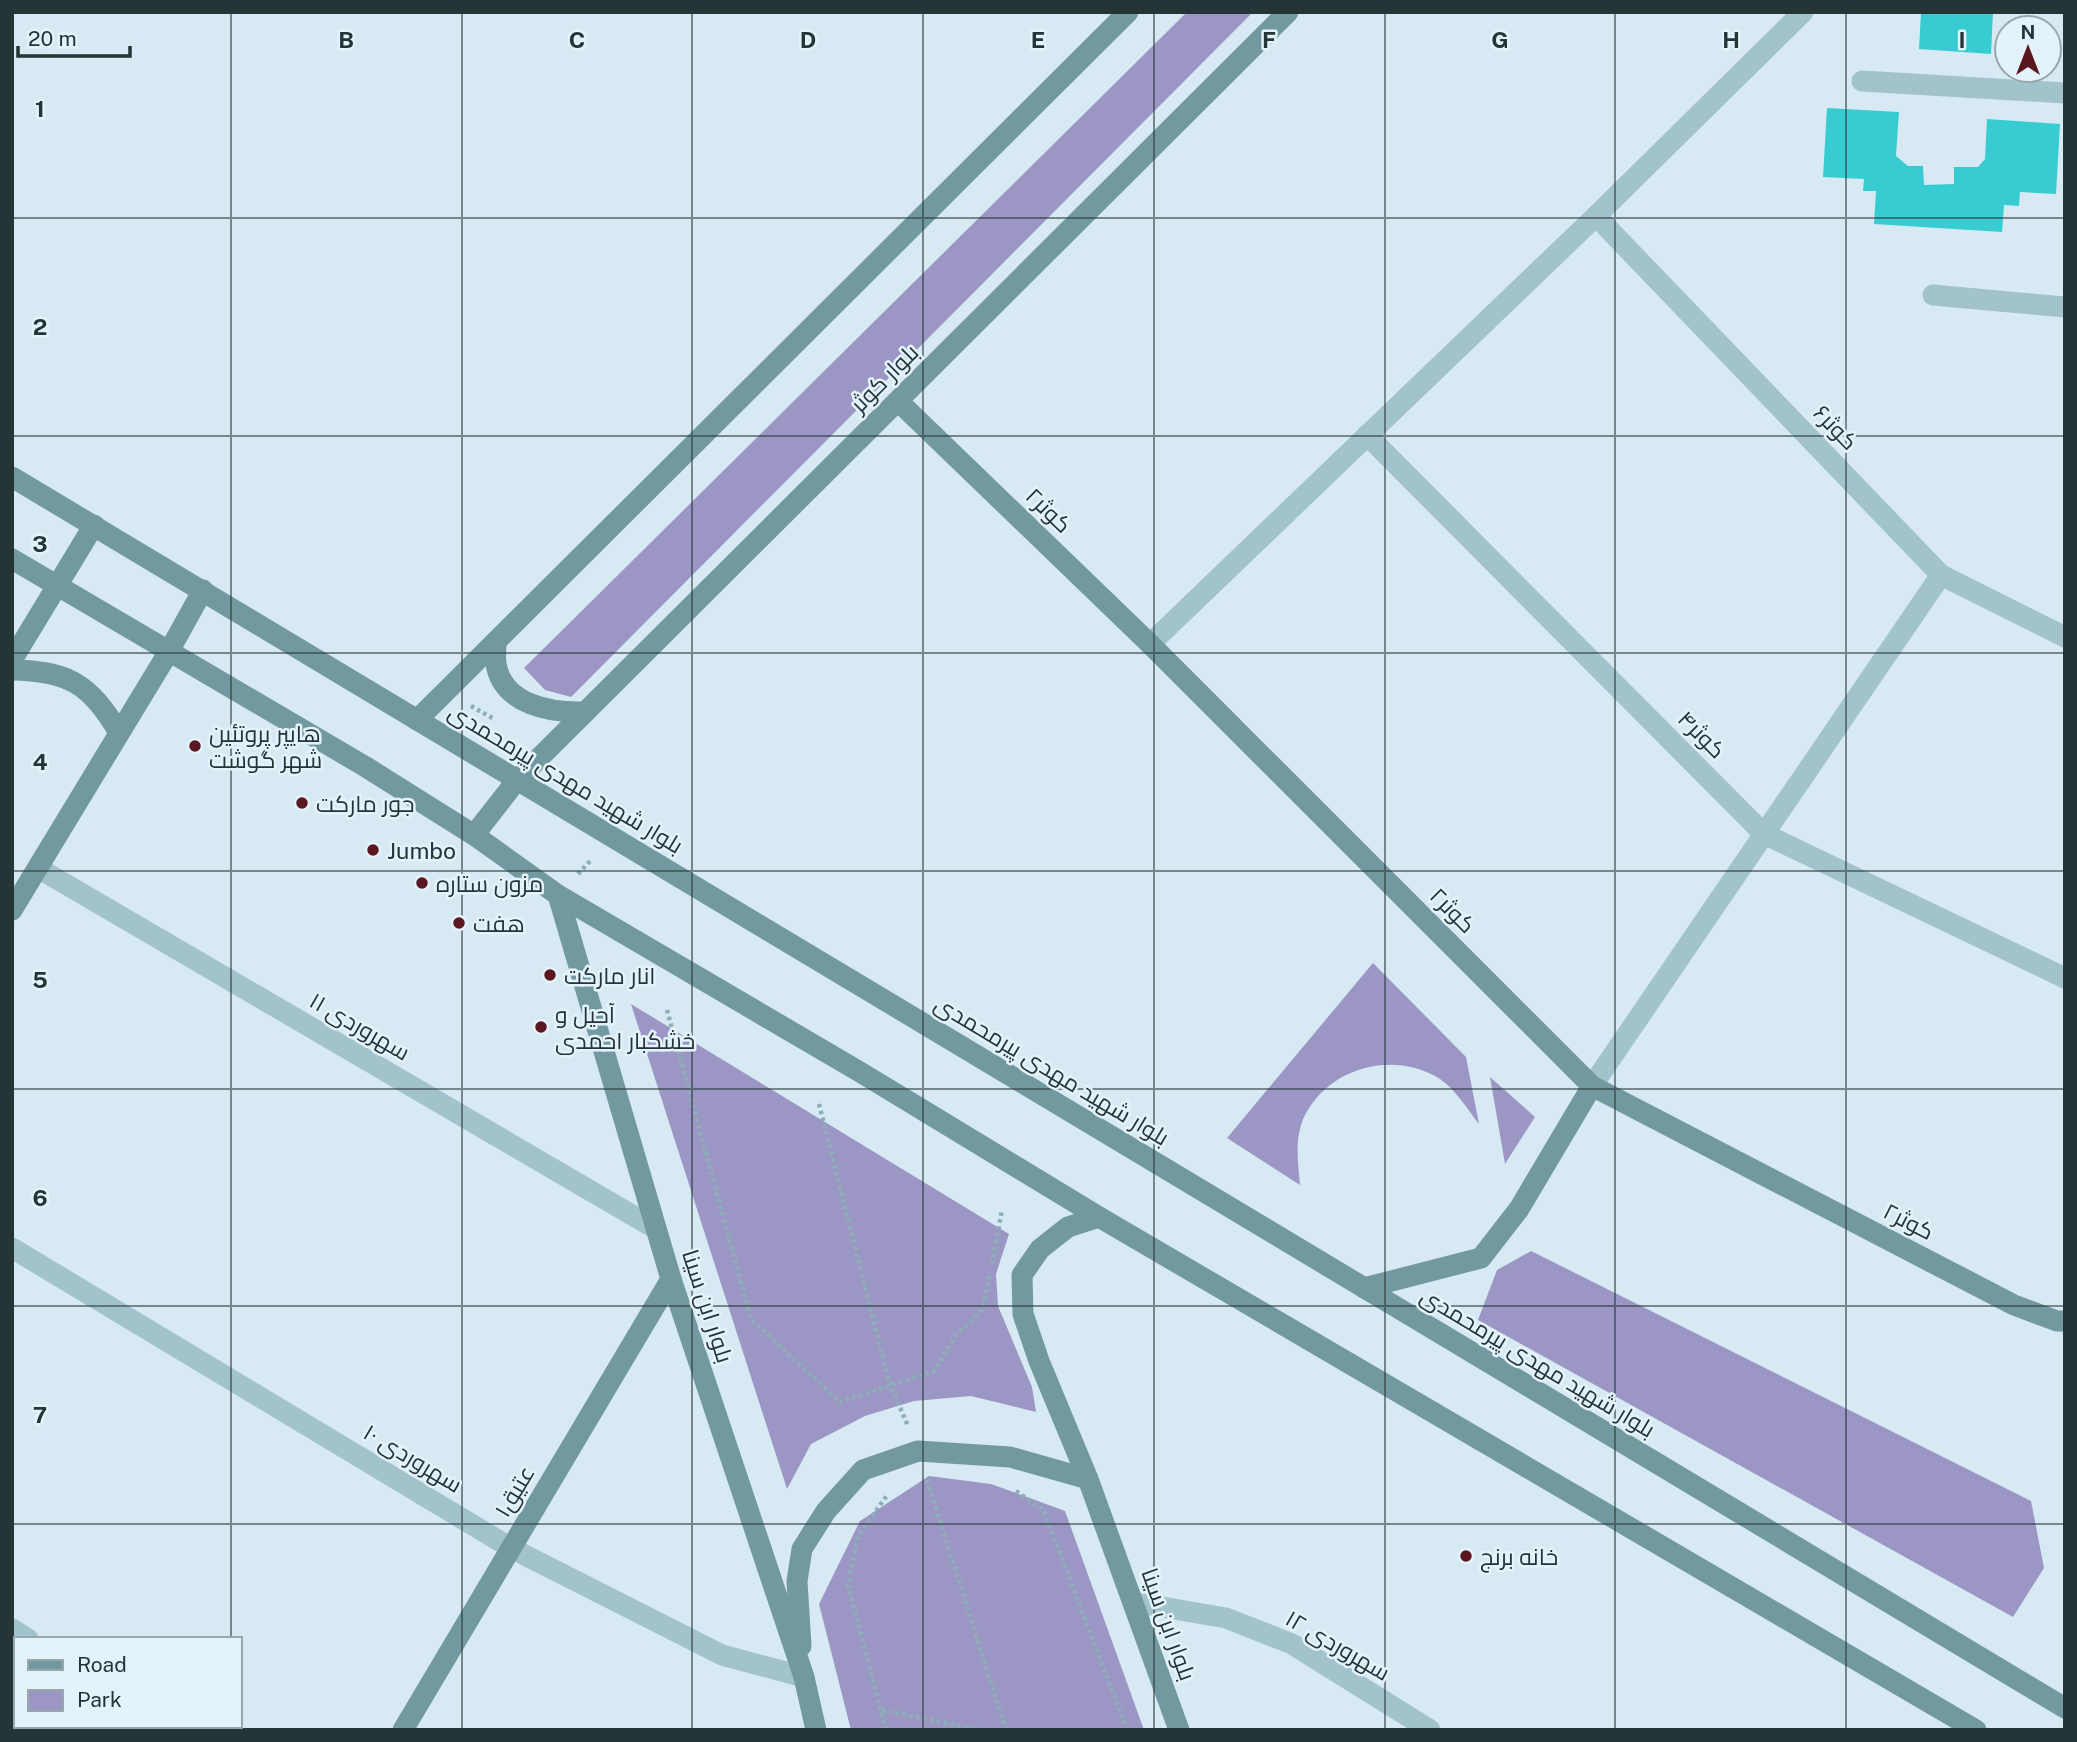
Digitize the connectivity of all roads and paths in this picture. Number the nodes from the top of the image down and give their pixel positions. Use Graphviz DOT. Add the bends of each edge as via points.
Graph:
graph roads {
  1 [pos="1288,12"];
  2 [pos="1803,12"];
  3 [pos="1125,13"];
  4 [pos="1862,81"];
  5 [pos="2065,93"];
  6 [pos="1596,216"];
  7 [pos="1933,295"];
  8 [pos="2065,307"];
  9 [pos="898,401"];
  10 [pos="1367,435"];
  11 [pos="12,477"];
  12 [pos="94,525"];
  13 [pos="12,559"];
  14 [pos="1941,575"];
  15 [pos="57,586"];
  16 [pos="203,590"];
  17 [pos="2065,637"];
  18 [pos="496,642"];
  19 [pos="1150,644"];
  20 [pos="168,653"];
  21 [pos="12,660"];
  22 [pos="12,670"];
  23 [pos="585,712"];
  24 [pos="417,720"];
  25 [pos="119,733"];
  26 [pos="517,780"];
  27 [pos="1764,834"];
  28 [pos="474,835"];
  29 [pos="38,868"];
  30 [pos="558,895"];
  31 [pos="12,910"];
  32 [pos="2065,978"];
  33 [pos="667,1010"];
  34 [pos="1592,1086"];
  35 [pos="819,1104"];
  36 [pos="1002,1210"];
  37 [pos="1100,1217"];
  38 [pos="656,1229"];
  39 [pos="12,1248"];
  40 [pos="671,1279"];
  41 [pos="1364,1288"];
  42 [pos="2065,1321"];
  43 [pos="891,1387"];
  44 [pos="918,1451"];
  45 [pos="1088,1479"];
  46 [pos="1010,1487"];
  47 [pos="897,1489"];
  48 [pos="511,1548"];
  49 [pos="1133,1602"];
  50 [pos="804,1677"];
  51 [pos="2065,1708"];
  52 [pos="882,1710"];
  53 [pos="403,1730"];
  54 [pos="817,1730"];
  55 [pos="886,1730"];
  56 [pos="980,1730"];
  57 [pos="1006,1730"];
  58 [pos="1127,1730"];
  59 [pos="1179,1730"];
  60 [pos="1430,1730"];
  61 [pos="1976,1730"];
  1 -- 9 [label="main road, بلوار کوثر"];
  2 -- 6 [label="street"];
  3 -- 18 [label="main road"];
  4 -- 5 [label="street"];
  6 -- 10 [label="street"];
  6 -- 14 [label="street, کوثر۶"];
  7 -- 8 [label="street"];
  9 -- 19 [label="main road, کوثر۲"];
  9 -- 23 [label="main road, بلوار کوثر"];
  10 -- 19 [label="street"];
  10 -- 27 [label="street, کوثر۴"];
  11 -- 12 [label="main road, بلوار شهید مهدی پیرمحمدی"];
  12 -- 15 [label="main road"];
  12 -- 16 [label="main road, بلوار شهید مهدی پیرمحمدی"];
  13 -- 15 [label="main road"];
  14 -- 17 [label="street, کوثر۶"];
  14 -- 27 [label="street"];
  15 -- 20 [label="main road"];
  15 -- 21 [label="main road"];
  16 -- 20 [label="main road"];
  16 -- 24 [label="main road, بلوار شهید مهدی پیرمحمدی"];
  18 -- 23 [label="main road" via="496,665 504,683 521,700 543,709"];
  18 -- 24 [label="main road"];
  19 -- 34 [label="main road, کوثر۲"];
  20 -- 25 [label="main road"];
  20 -- 28 [label="main road"];
  22 -- 25 [label="main road" via="39,671 76,681 104,707"];
  23 -- 26 [label="main road, بلوار کوثر"];
  24 -- 26 [label="main road, بلوار شهید مهدی پیرمحمدی"];
  25 -- 29 [label="main road"];
  26 -- 28 [label="main road, بلوار کوثر"];
  26 -- 41 [label="main road, بلوار شهید مهدی پیرمحمدی"];
  27 -- 32 [label="street, کوثر۴"];
  27 -- 34 [label="street"];
  28 -- 30 [label="main road"];
  29 -- 31 [label="main road"];
  29 -- 38 [label="street, سهروردی ١١"];
  30 -- 37 [label="main road"];
  30 -- 38 [label="main road, بلوار ابن سینا"];
  33 -- 43 [label="path" via="751,1319 840,1402"];
  34 -- 41 [label="main road" via="1519,1209 1481,1258"];
  34 -- 42 [label="main road, کوثر۲" via="2014,1305"];
  35 -- 43 [label="path"];
  36 -- 43 [label="path" via="983,1309 956,1335 934,1371"];
  37 -- 45 [label="main road, بلوار ابن سینا" via="1068,1227 1040,1249 1022,1275 1023,1314 1038,1361"];
  37 -- 61 [label="main road"];
  38 -- 40 [label="main road, بلوار ابن سینا"];
  39 -- 48 [label="street, سهروردی ۱۰"];
  40 -- 48 [label="main road, عتیق۱"];
  40 -- 50 [label="main road, بلوار ابن سینا"];
  41 -- 51 [label="main road, بلوار شهید مهدی پیرمحمدی"];
  43 -- 44 [label="path"];
  44 -- 45 [label="main road" via="1010,1458"];
  44 -- 50 [label="main road" via="863,1470 826,1511 802,1549 797,1581"];
  44 -- 57 [label="path"];
  45 -- 49 [label="main road, بلوار ابن سینا"];
  46 -- 58 [label="path" via="1044,1511"];
  47 -- 52 [label="path" via="888,1494 858,1536 848,1585"];
  48 -- 50 [label="street, سهروردی ۱۰" via="722,1655"];
  48 -- 53 [label="main road, عتیق۱"];
  49 -- 59 [label="main road, بلوار ابن سینا"];
  49 -- 60 [label="street, سهروردی ۱۲" via="1226,1618 1292,1644"];
  50 -- 54 [label="main road, بلوار ابن سینا"];
  52 -- 55 [label="path"];
  52 -- 56 [label="path"];
}
